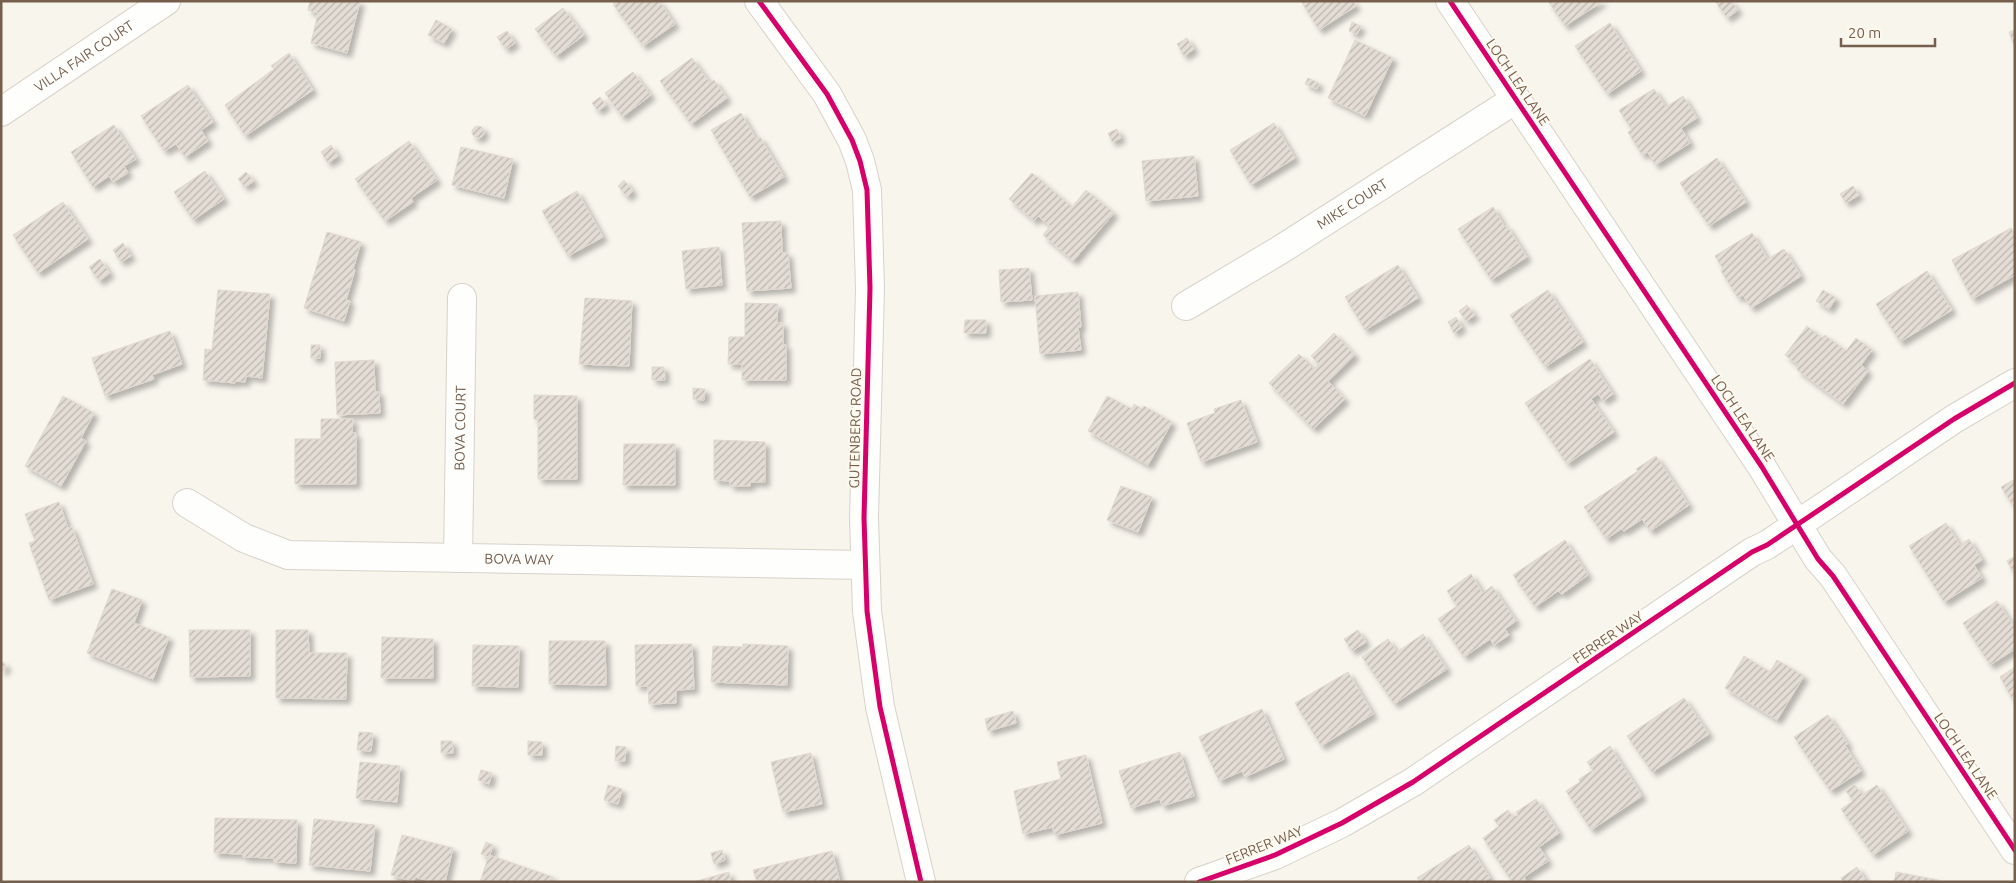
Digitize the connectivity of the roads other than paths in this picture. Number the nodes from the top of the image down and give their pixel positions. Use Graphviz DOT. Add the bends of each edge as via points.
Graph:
graph roads {
  1 [pos="166,1"];
  2 [pos="758,1"];
  3 [pos="1450,1"];
  4 [pos="1516,99"];
  5 [pos="1,112"];
  6 [pos="462,298"];
  7 [pos="1186,306"];
  8 [pos="2015,383"];
  9 [pos="187,503"];
  10 [pos="1796,524"];
  11 [pos="458,558"];
  12 [pos="866,565"];
  13 [pos="2015,850"];
  14 [pos="921,882"];
  15 [pos="1199,882"];
  1 -- 5 [label="street, VILLA FAIR COURT"];
  2 -- 12 [label="street, GUTENBERG ROAD" via="827,94 852,140 866,190 870,288 864,518"];
  3 -- 4 [label="street, LOCH LEA LANE"];
  4 -- 7 [label="street, MIKE COURT" via="1280,250"];
  4 -- 10 [label="street, LOCH LEA LANE" via="1762,467"];
  6 -- 11 [label="street, BOVA COURT"];
  8 -- 10 [label="street, FERRER WAY" via="1954,419"];
  9 -- 11 [label="street, BOVA WAY" via="244,538 288,555"];
  10 -- 13 [label="street, LOCH LEA LANE"];
  10 -- 15 [label="street, FERRER WAY" via="1413,782 1342,823 1283,851"];
  11 -- 12 [label="street, BOVA WAY"];
  12 -- 14 [label="street, GUTENBERG ROAD" via="867,611 880,707"];
}
